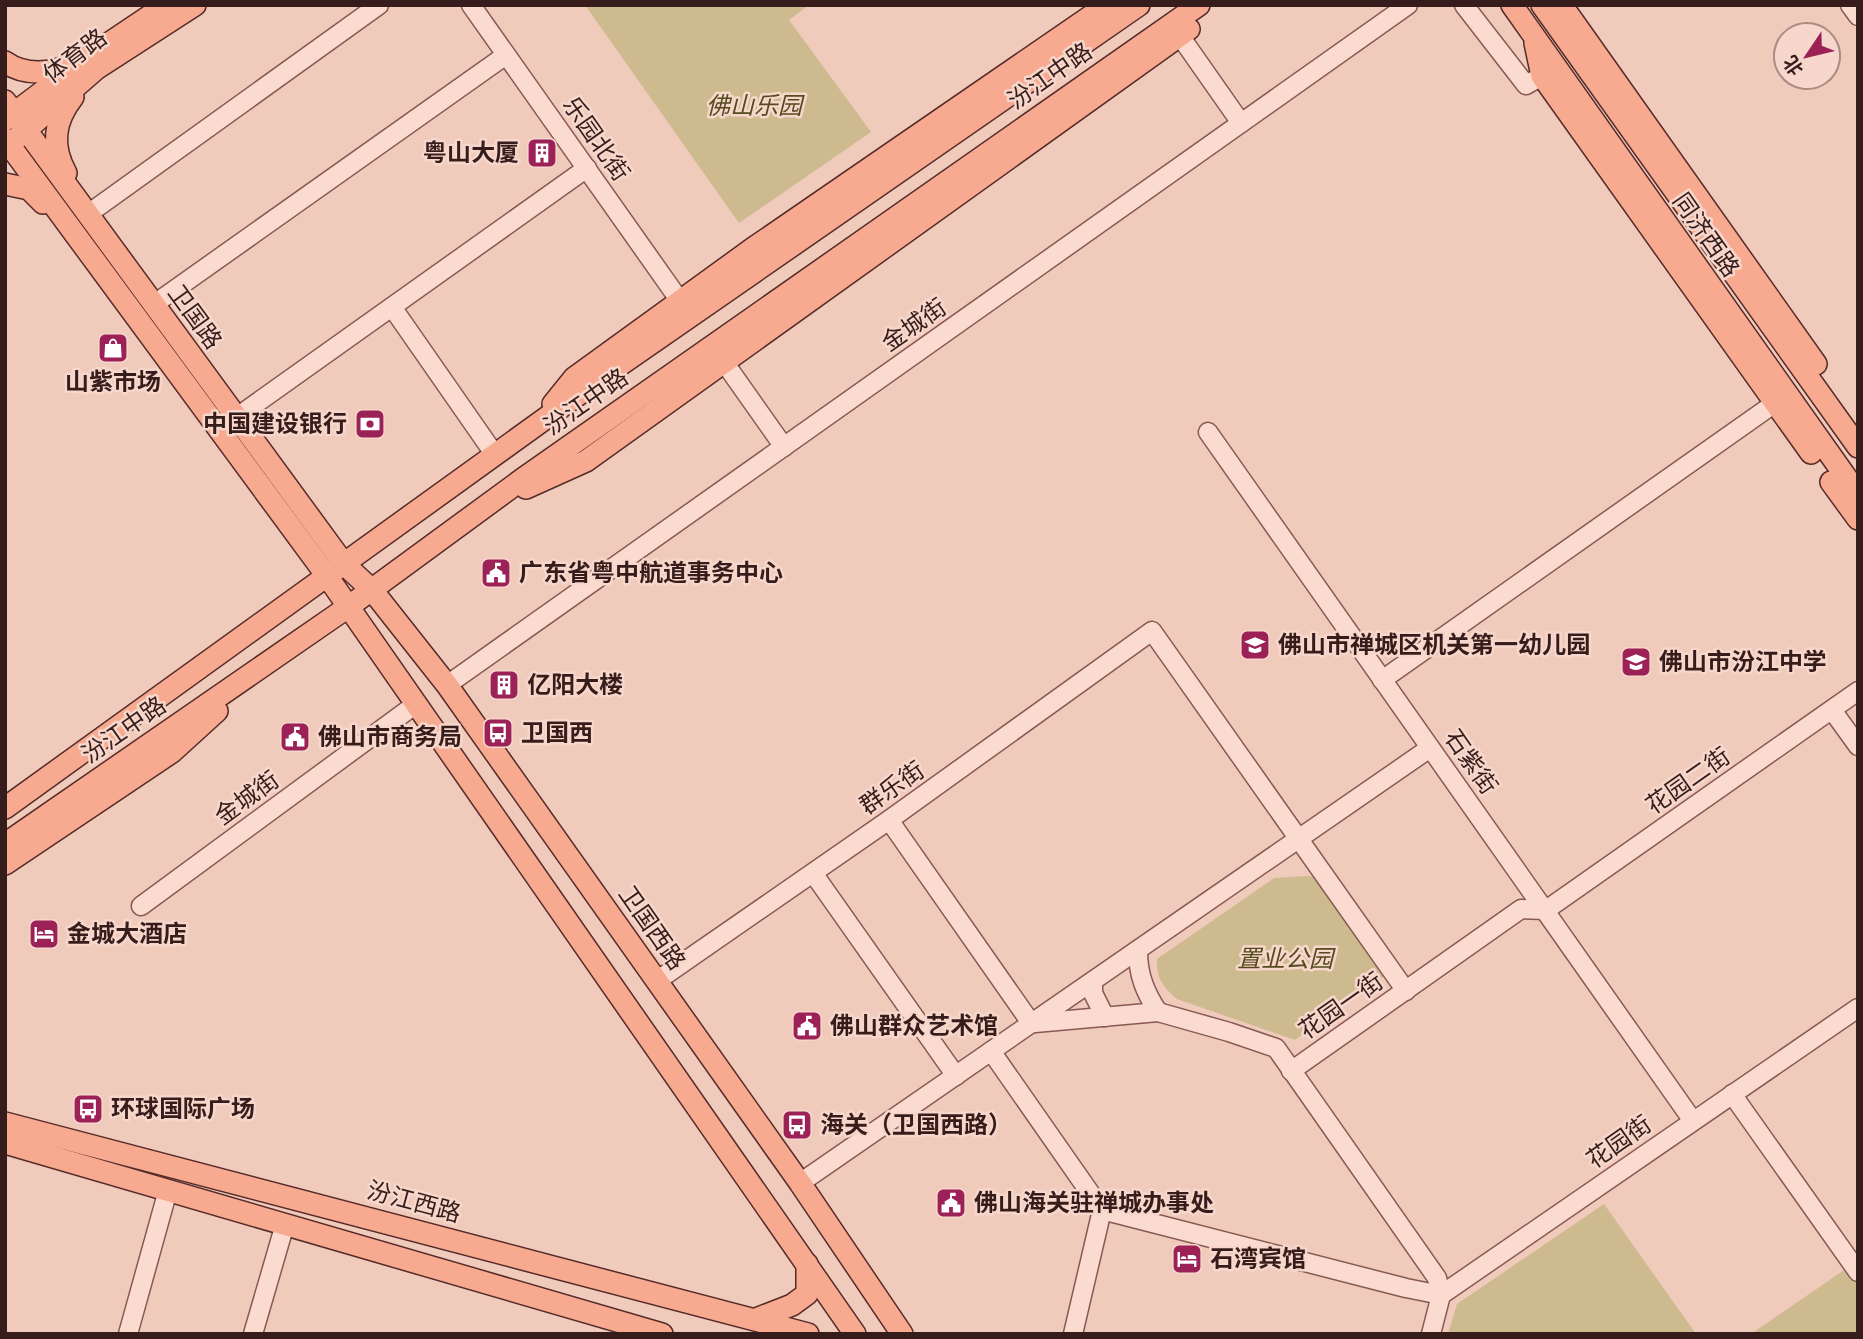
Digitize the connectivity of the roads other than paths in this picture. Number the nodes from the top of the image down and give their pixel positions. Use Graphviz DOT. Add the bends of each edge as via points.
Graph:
graph roads {
  1 [pos="166,5"];
  2 [pos="195,5"];
  3 [pos="379,5"];
  4 [pos="471,5"];
  5 [pos="1107,5"];
  6 [pos="1139,5"];
  7 [pos="1199,5"];
  8 [pos="1212,5"];
  9 [pos="1408,5"];
  10 [pos="1464,5"];
  11 [pos="1513,5"];
  12 [pos="1542,5"];
  13 [pos="1559,5"];
  14 [pos="1850,5"];
  15 [pos="1858,16"];
  16 [pos="1533,34"];
  17 [pos="1180,36"];
  18 [pos="506,55"];
  19 [pos="96,58"];
  20 [pos="5,62"];
  21 [pos="1542,76"];
  22 [pos="12,116"];
  23 [pos="1241,124"];
  24 [pos="7,144"];
  25 [pos="587,168"];
  26 [pos="5,184"];
  27 [pos="86,212"];
  28 [pos="68,226"];
  29 [pos="1682,246"];
  30 [pos="1692,287"];
  31 [pos="680,301"];
  32 [pos="153,305"];
  33 [pos="392,307"];
  34 [pos="1731,315"];
  35 [pos="724,362"];
  36 [pos="1776,403"];
  37 [pos="237,417"];
  38 [pos="1858,422"];
  39 [pos="537,425"];
  40 [pos="1208,432"];
  41 [pos="784,447"];
  42 [pos="1858,447"];
  43 [pos="495,455"];
  44 [pos="1858,494"];
  45 [pos="486,506"];
  46 [pos="1858,519"];
  47 [pos="336,570"];
  48 [pos="372,590"];
  49 [pos="348,607"];
  50 [pos="270,662"];
  51 [pos="1382,680"];
  52 [pos="447,685"];
  53 [pos="1858,691"];
  54 [pos="160,697"];
  55 [pos="416,704"];
  56 [pos="1832,710"];
  57 [pos="1858,746"];
  58 [pos="1430,748"];
  59 [pos="5,793"];
  60 [pos="5,808"];
  61 [pos="889,820"];
  62 [pos="1299,839"];
  63 [pos="5,844"];
  64 [pos="5,864"];
  65 [pos="813,873"];
  66 [pos="141,906"];
  67 [pos="1545,910"];
  68 [pos="1138,951"];
  69 [pos="658,980"];
  70 [pos="1093,982"];
  71 [pos="1406,991"];
  72 [pos="1858,1008"];
  73 [pos="1158,1012"];
  74 [pos="1105,1017"];
  75 [pos="1031,1024"];
  76 [pos="991,1051"];
  77 [pos="1291,1071"];
  78 [pos="956,1076"];
  79 [pos="1732,1094"];
  80 [pos="1693,1121"];
  81 [pos="5,1123"];
  82 [pos="5,1143"];
  83 [pos="800,1184"];
  84 [pos="168,1190"];
  85 [pos="1102,1210"];
  86 [pos="285,1224"];
  87 [pos="807,1264"];
  88 [pos="1858,1272"];
  89 [pos="1441,1295"];
  90 [pos="756,1319"];
  91 [pos="128,1334"];
  92 [pos="253,1334"];
  93 [pos="662,1334"];
  94 [pos="808,1334"];
  95 [pos="855,1334"];
  96 [pos="902,1334"];
  97 [pos="1073,1334"];
  98 [pos="1431,1334"];
  1 -- 19 [label="main road, 体育路"];
  2 -- 19 [label="main road, 体育路"];
  3 -- 27 [label="street"];
  4 -- 18 [label="street, 乐园北街"];
  5 -- 31 [label="main road"];
  6 -- 39 [label="main road, 汾江中路"];
  7 -- 45 [label="main road, 汾江中路"];
  8 -- 17 [label="main road" via="1201,21"];
  9 -- 23 [label="street, 金城街"];
  10 -- 21 [label="street" via="1526,85"];
  11 -- 16 [label="main road, 同济西路"];
  12 -- 42 [label="main road, 同济西路"];
  13 -- 38 [label="main road"];
  14 -- 15 [label="street"];
  16 -- 21 [label="main road"];
  16 -- 29 [label="main road, 同济西路"];
  17 -- 23 [label="street"];
  17 -- 35 [label="main road"];
  18 -- 25 [label="street, 乐园北街"];
  18 -- 32 [label="street"];
  19 -- 20 [label="main road" via="39,72"];
  19 -- 22 [label="main road, 体育路"];
  19 -- 27 [label="main road" via="64,109 55,142"];
  21 -- 30 [label="main road"];
  22 -- 24 [label="main road, 体育路"];
  22 -- 27 [label="main road, 卫国路"];
  23 -- 41 [label="street, 金城街"];
  24 -- 28 [label="main road"];
  25 -- 31 [label="street, 乐园北街"];
  25 -- 33 [label="street"];
  26 -- 28 [label="main road" via="29,189"];
  27 -- 32 [label="main road, 卫国路"];
  28 -- 47 [label="main road, 卫国路"];
  29 -- 30 [label="main road"];
  29 -- 34 [label="main road, 同济西路"];
  30 -- 34 [label="main road"];
  30 -- 36 [label="main road"];
  31 -- 39 [label="main road" via="574,378"];
  32 -- 37 [label="main road, 卫国路"];
  33 -- 37 [label="street"];
  33 -- 43 [label="street"];
  34 -- 44 [label="main road, 同济西路"];
  35 -- 41 [label="street"];
  35 -- 45 [label="main road" via="586,461"];
  36 -- 46 [label="main road"];
  36 -- 51 [label="street"];
  37 -- 47 [label="main road, 卫国路"];
  39 -- 43 [label="main road, 汾江中路"];
  40 -- 51 [label="street, 石紫街"];
  41 -- 52 [label="street, 金城街"];
  43 -- 47 [label="main road, 汾江中路"];
  45 -- 48 [label="main road, 汾江中路"];
  47 -- 48 [label="main road, 卫国西路"];
  47 -- 49 [label="main road"];
  47 -- 54 [label="main road, 汾江中路"];
  48 -- 49 [label="main road, 汾江中路"];
  48 -- 52 [label="main road, 卫国西路"];
  49 -- 50 [label="main road, 汾江中路"];
  49 -- 55 [label="main road"];
  50 -- 63 [label="main road, 汾江中路"];
  50 -- 64 [label="main road" via="172,752"];
  51 -- 58 [label="street, 石紫街"];
  52 -- 69 [label="main road, 卫国西路"];
  53 -- 56 [label="street, 花园二街"];
  54 -- 59 [label="main road" via="76,744"];
  54 -- 60 [label="main road, 汾江中路"];
  55 -- 66 [label="street, 金城街"];
  55 -- 87 [label="main road"];
  56 -- 57 [label="street"];
  56 -- 67 [label="street, 花园二街"];
  58 -- 62 [label="street"];
  58 -- 67 [label="street, 石紫街"];
  61 -- 62 [label="street, 群乐街" via="1152,631"];
  61 -- 65 [label="street, 群乐街"];
  61 -- 75 [label="street"];
  62 -- 68 [label="street"];
  62 -- 71 [label="street"];
  65 -- 69 [label="street, 群乐街"];
  65 -- 78 [label="street"];
  67 -- 71 [label="street, 花园一街" via="1521,909"];
  67 -- 80 [label="street, 石紫街"];
  68 -- 70 [label="street"];
  68 -- 73 [label="street" via="1138,972"];
  69 -- 83 [label="main road, 卫国西路"];
  70 -- 74 [label="street" via="1093,993"];
  70 -- 75 [label="street"];
  71 -- 77 [label="street, 花园一街"];
  72 -- 79 [label="street, 花园街"];
  73 -- 74 [label="street, 花园一街"];
  73 -- 77 [label="street, 花园一街" via="1276,1048"];
  74 -- 75 [label="street, 花园一街"];
  75 -- 76 [label="street, 花园一街"];
  76 -- 78 [label="street, 花园一街"];
  76 -- 85 [label="street"];
  77 -- 89 [label="street" via="1437,1278"];
  78 -- 83 [label="street, 花园一街"];
  79 -- 80 [label="street, 花园街"];
  79 -- 88 [label="street"];
  80 -- 89 [label="street, 花园街"];
  81 -- 90 [label="main road, 汾江西路"];
  82 -- 84 [label="main road"];
  83 -- 96 [label="main road, 卫国西路"];
  84 -- 86 [label="main road"];
  84 -- 91 [label="street"];
  85 -- 89 [label="street"];
  85 -- 97 [label="street"];
  86 -- 92 [label="street"];
  86 -- 93 [label="main road"];
  87 -- 90 [label="main road" via="807,1294"];
  87 -- 95 [label="main road"];
  89 -- 98 [label="street"];
  90 -- 94 [label="main road, 汾江西路"];
}
